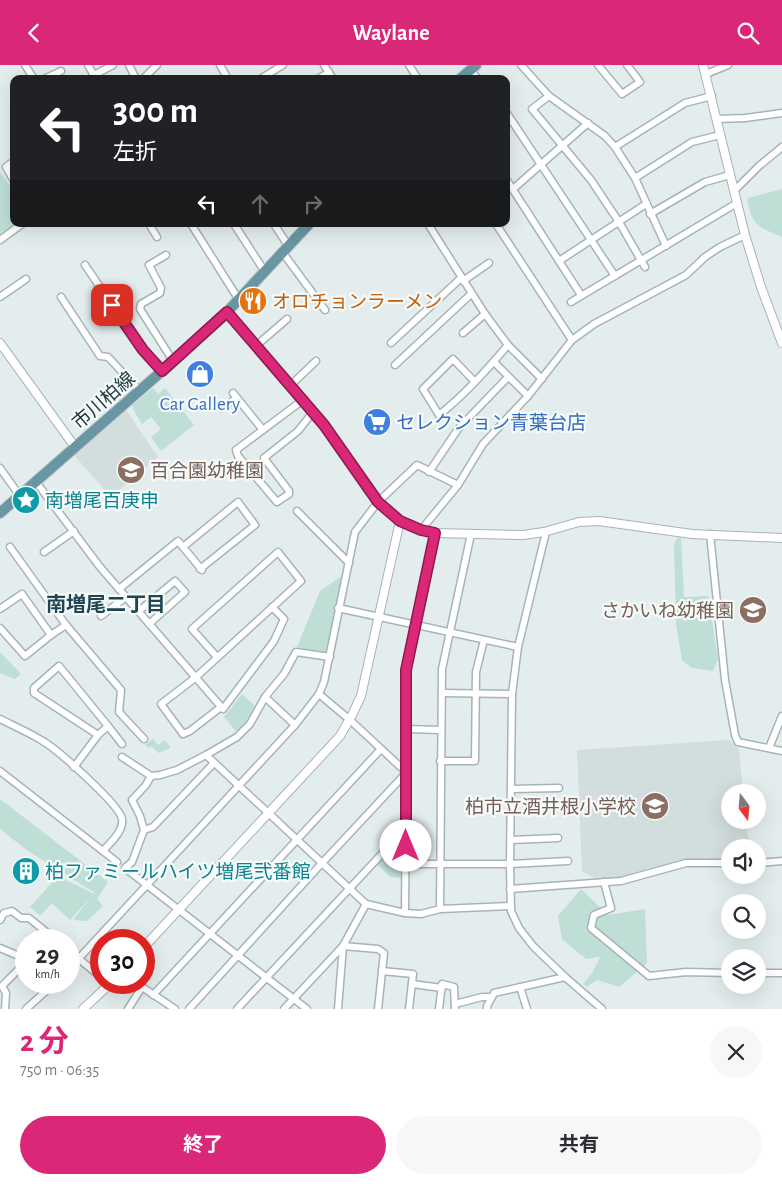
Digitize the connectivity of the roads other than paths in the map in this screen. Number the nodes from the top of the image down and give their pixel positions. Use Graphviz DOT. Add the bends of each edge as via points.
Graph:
graph roads {
  1 [pos="113,65"];
  2 [pos="157,65"];
  3 [pos="283,65"];
  4 [pos="521,65"];
  5 [pos="598,65"];
  6 [pos="627,65"];
  7 [pos="703,65"];
  8 [pos="728,65"];
  9 [pos="61,71"];
  10 [pos="706,74"];
  11 [pos="52,75"];
  12 [pos="98,75"];
  13 [pos="147,75"];
  14 [pos="267,75"];
  15 [pos="549,96"];
  16 [pos="712,96"];
  17 [pos="782,113"];
  18 [pos="510,118"];
  19 [pos="717,119"];
  20 [pos="588,123"];
  21 [pos="720,135"];
  22 [pos="562,146"];
  23 [pos="615,147"];
  24 [pos="782,147"];
  25 [pos="10,164"];
  26 [pos="541,165"];
  27 [pos="10,174"];
  28 [pos="730,175"];
  29 [pos="635,178"];
  30 [pos="510,185"];
  31 [pos="513,189"];
  32 [pos="734,191"];
  33 [pos="737,203"];
  34 [pos="646,205"];
  35 [pos="650,214"];
  36 [pos="619,222"];
  37 [pos="18,227"];
  38 [pos="151,227"];
  39 [pos="193,227"];
  40 [pos="236,227"];
  41 [pos="275,227"];
  42 [pos="306,227"];
  43 [pos="430,227"];
  44 [pos="498,227"];
  45 [pos="745,235"];
  46 [pos="157,237"];
  47 [pos="0,240"];
  48 [pos="591,240"];
  49 [pos="666,246"];
  50 [pos="286,250"];
  51 [pos="166,255"];
  52 [pos="642,260"];
  53 [pos="559,261"];
  54 [pos="489,263"];
  55 [pos="85,265"];
  56 [pos="645,267"];
  57 [pos="265,272"];
  58 [pos="615,276"];
  59 [pos="26,279"];
  60 [pos="462,280"];
  61 [pos="472,295"];
  62 [pos="582,295"];
  63 [pos="0,297"];
  64 [pos="61,297"];
  65 [pos="239,300"];
  66 [pos="571,301"];
  67 [pos="325,310"];
  68 [pos="227,312"];
  69 [pos="485,314"];
  70 [pos="287,319"];
  71 [pos="463,333"];
  72 [pos="572,340"];
  73 [pos="0,343"];
  74 [pos="391,343"];
  75 [pos="782,343"];
  76 [pos="257,345"];
  77 [pos="508,345"];
  78 [pos="173,361"];
  79 [pos="316,361"];
  80 [pos="494,362"];
  81 [pos="395,365"];
  82 [pos="162,371"];
  83 [pos="508,377"];
  84 [pos="542,379"];
  85 [pos="475,382"];
  86 [pos="291,385"];
  87 [pos="140,391"];
  88 [pos="528,396"];
  89 [pos="303,400"];
  90 [pos="222,408"];
  91 [pos="313,412"];
  92 [pos="263,430"];
  93 [pos="75,447"];
  94 [pos="0,467"];
  95 [pos="429,471"];
  96 [pos="36,482"];
  97 [pos="458,485"];
  98 [pos="20,496"];
  99 [pos="378,502"];
  100 [pos="297,511"];
  101 [pos="0,513"];
  102 [pos="400,521"];
  103 [pos="312,526"];
  104 [pos="421,530"];
  105 [pos="74,531"];
  106 [pos="307,531"];
  107 [pos="544,531"];
  108 [pos="435,533"];
  109 [pos="471,534"];
  110 [pos="710,534"];
  111 [pos="782,538"];
  112 [pos="10,547"];
  113 [pos="183,547"];
  114 [pos="44,552"];
  115 [pos="349,563"];
  116 [pos="119,589"];
  117 [pos="126,597"];
  118 [pos="272,607"];
  119 [pos="338,608"];
  120 [pos="0,609"];
  121 [pos="139,611"];
  122 [pos="101,616"];
  123 [pos="378,617"];
  124 [pos="149,624"];
  125 [pos="416,624"];
  126 [pos="66,625"];
  127 [pos="0,628"];
  128 [pos="450,633"];
  129 [pos="51,635"];
  130 [pos="484,640"];
  131 [pos="518,647"];
  132 [pos="218,657"];
  133 [pos="330,657"];
  134 [pos="194,678"];
  135 [pos="442,693"];
  136 [pos="319,694"];
  137 [pos="475,694"];
  138 [pos="512,694"];
  139 [pos="265,697"];
  140 [pos="221,707"];
  141 [pos="782,716"];
  142 [pos="0,719"];
  143 [pos="350,720"];
  144 [pos="295,725"];
  145 [pos="108,726"];
  146 [pos="406,729"];
  147 [pos="441,730"];
  148 [pos="98,735"];
  149 [pos="144,739"];
  150 [pos="122,744"];
  151 [pos="769,748"];
  152 [pos="381,749"];
  153 [pos="782,751"];
  154 [pos="206,755"];
  155 [pos="122,757"];
  156 [pos="440,761"];
  157 [pos="214,763"];
  158 [pos="74,767"];
  159 [pos="0,771"];
  160 [pos="406,773"];
  161 [pos="151,776"];
  162 [pos="239,786"];
  163 [pos="559,788"];
  164 [pos="511,789"];
  165 [pos="268,813"];
  166 [pos="406,828"];
  167 [pos="144,830"];
  168 [pos="558,838"];
  169 [pos="296,840"];
  170 [pos="511,840"];
  171 [pos="103,851"];
  172 [pos="568,861"];
  173 [pos="782,861"];
  174 [pos="117,862"];
  175 [pos="766,862"];
  176 [pos="322,863"];
  177 [pos="721,863"];
  178 [pos="406,864"];
  179 [pos="510,864"];
  180 [pos="440,865"];
  181 [pos="604,882"];
  182 [pos="147,886"];
  183 [pos="349,888"];
  184 [pos="510,889"];
  185 [pos="366,904"];
  186 [pos="511,905"];
  187 [pos="178,909"];
  188 [pos="440,909"];
  189 [pos="405,913"];
  190 [pos="0,920"];
  191 [pos="42,929"];
  192 [pos="210,933"];
  193 [pos="155,935"];
  194 [pos="343,946"];
  195 [pos="0,948"];
  196 [pos="238,955"];
  197 [pos="15,956"];
  198 [pos="80,958"];
  199 [pos="382,971"];
  200 [pos="15,972"];
  201 [pos="721,973"];
  202 [pos="766,973"];
  203 [pos="782,973"];
  204 [pos="266,977"];
  205 [pos="564,977"];
  206 [pos="412,984"];
  207 [pos="520,987"];
  208 [pos="442,988"];
  209 [pos="43,994"];
  210 [pos="99,994"];
  211 [pos="135,994"];
  212 [pos="153,995"];
  213 [pos="492,997"];
  214 [pos="294,999"];
  215 [pos="336,1007"];
  216 [pos="455,1007"];
  217 [pos="4,1009"];
  218 [pos="26,1009"];
  219 [pos="83,1009"];
  220 [pos="128,1009"];
  221 [pos="175,1009"];
  222 [pos="189,1009"];
  223 [pos="237,1009"];
  224 [pos="284,1009"];
  225 [pos="307,1009"];
  226 [pos="378,1009"];
  227 [pos="409,1009"];
  228 [pos="439,1009"];
  229 [pos="487,1009"];
  230 [pos="527,1009"];
  231 [pos="602,1009"];
  1 -- 12 [label="street"];
  2 -- 13 [label="street"];
  3 -- 14 [label="street"];
  4 -- 15 [label="street"];
  5 -- 6 [label="street" via="622,94 640,82"];
  7 -- 10 [label="street"];
  8 -- 10 [label="street"];
  9 -- 11 [label="street"];
  10 -- 16 [label="street"];
  15 -- 20 [label="street"];
  15 -- 22 [label="street" via="532,109"];
  16 -- 19 [label="street"];
  16 -- 23 [label="street" via="685,103"];
  17 -- 19 [label="street"];
  18 -- 26 [label="street"];
  19 -- 21 [label="street"];
  20 -- 22 [label="street"];
  20 -- 23 [label="street"];
  21 -- 28 [label="street"];
  21 -- 29 [label="street" via="692,142"];
  22 -- 26 [label="street"];
  22 -- 36 [label="street"];
  23 -- 29 [label="street"];
  24 -- 32 [label="street"];
  25 -- 27 [label="street" via="6,167"];
  26 -- 31 [label="street"];
  26 -- 48 [label="street"];
  28 -- 32 [label="street"];
  28 -- 35 [label="street" via="705,181"];
  29 -- 34 [label="street"];
  30 -- 31 [label="street"];
  31 -- 53 [label="street"];
  32 -- 33 [label="street"];
  33 -- 45 [label="street"];
  33 -- 49 [label="street"];
  34 -- 35 [label="street"];
  34 -- 36 [label="street"];
  35 -- 49 [label="street"];
  36 -- 48 [label="street"];
  36 -- 52 [label="street"];
  37 -- 47 [label="street"];
  38 -- 46 [label="street"];
  39 -- 65 [label="street"];
  40 -- 57 [label="street"];
  41 -- 50 [label="street"];
  42 -- 50 [label="main road, 市川柏線"];
  43 -- 60 [label="street"];
  44 -- 72 [label="street"];
  45 -- 72 [label="street" via="705,257 686,275 594,324"];
  45 -- 75 [label="street"];
  48 -- 53 [label="street"];
  48 -- 58 [label="street"];
  49 -- 52 [label="street"];
  50 -- 57 [label="main road, 市川柏線"];
  50 -- 67 [label="street"];
  51 -- 78 [label="street" via="149,265 161,288 160,293 141,304 140,309"];
  52 -- 56 [label="street"];
  52 -- 58 [label="street"];
  53 -- 62 [label="street"];
  54 -- 60 [label="street"];
  55 -- 82 [label="street" via="143,350"];
  57 -- 65 [label="main road, 市川柏線"];
  58 -- 62 [label="street"];
  59 -- 63 [label="street"];
  60 -- 61 [label="street"];
  60 -- 74 [label="street"];
  61 -- 69 [label="street"];
  61 -- 81 [label="street"];
  62 -- 66 [label="street"];
  64 -- 87 [label="street" via="100,356 108,357"];
  65 -- 68 [label="main road, 市川柏線"];
  68 -- 76 [label="street"];
  68 -- 78 [label="main road, 市川柏線"];
  69 -- 71 [label="street"];
  69 -- 77 [label="street"];
  70 -- 76 [label="street"];
  72 -- 84 [label="street"];
  73 -- 93 [label="street"];
  76 -- 86 [label="street"];
  77 -- 80 [label="street"];
  77 -- 84 [label="street"];
  78 -- 82 [label="main road, 市川柏線"];
  79 -- 86 [label="street"];
  80 -- 83 [label="street"];
  80 -- 85 [label="street"];
  82 -- 87 [label="main road, 市川柏線"];
  83 -- 88 [label="street"];
  83 -- 95 [label="street" via="458,429"];
  84 -- 88 [label="street"];
  85 -- 85 [label="street" via="439,415 422,389 453,359"];
  86 -- 89 [label="street"];
  87 -- 93 [label="main road, 市川柏線"];
  88 -- 97 [label="street" via="483,445"];
  89 -- 91 [label="street"];
  89 -- 92 [label="street"];
  90 -- 92 [label="street" via="235,395"];
  91 -- 92 [label="street" via="298,431 264,458 289,491 277,502 236,452"];
  91 -- 99 [label="street"];
  93 -- 96 [label="main road, 市川柏線"];
  94 -- 98 [label="street"];
  95 -- 97 [label="street"];
  95 -- 99 [label="street" via="417,465"];
  96 -- 98 [label="main road, 市川柏線"];
  96 -- 105 [label="street"];
  97 -- 104 [label="street"];
  98 -- 101 [label="main road, 市川柏線"];
  99 -- 102 [label="street"];
  99 -- 115 [label="street" via="355,532"];
  100 -- 103 [label="street"];
  102 -- 104 [label="street"];
  102 -- 123 [label="street"];
  103 -- 106 [label="street"];
  103 -- 115 [label="street"];
  104 -- 108 [label="street"];
  105 -- 114 [label="street"];
  105 -- 116 [label="street"];
  107 -- 109 [label="street" via="523,535"];
  107 -- 110 [label="street" via="579,522 599,521"];
  107 -- 131 [label="street"];
  108 -- 109 [label="street"];
  108 -- 125 [label="street"];
  109 -- 128 [label="street"];
  110 -- 111 [label="street"];
  110 -- 151 [label="street" via="725,680 736,735 738,742"];
  112 -- 126 [label="street"];
  113 -- 113 [label="street" via="201,569 255,525 238,502"];
  113 -- 116 [label="street" via="178,541"];
  115 -- 119 [label="street"];
  116 -- 117 [label="street"];
  117 -- 121 [label="street"];
  117 -- 122 [label="street"];
  118 -- 132 [label="street"];
  118 -- 132 [label="street" via="301,581 278,552 192,629"];
  118 -- 140 [label="street" via="284,619 274,641 223,709"];
  119 -- 123 [label="street"];
  119 -- 133 [label="street"];
  120 -- 129 [label="street" via="22,594"];
  121 -- 124 [label="street"];
  121 -- 124 [label="street" via="175,581 185,592"];
  123 -- 125 [label="street"];
  123 -- 143 [label="street" via="361,696"];
  124 -- 134 [label="street"];
  125 -- 128 [label="street"];
  125 -- 146 [label="street" via="406,670"];
  126 -- 129 [label="street"];
  126 -- 149 [label="street" via="121,690 119,712"];
  127 -- 129 [label="street" via="25,656"];
  128 -- 130 [label="street"];
  128 -- 135 [label="street" via="442,669"];
  130 -- 131 [label="street"];
  130 -- 137 [label="street" via="476,672"];
  131 -- 138 [label="street"];
  132 -- 134 [label="street"];
  133 -- 136 [label="street"];
  133 -- 139 [label="street" via="296,652 284,674"];
  134 -- 140 [label="street"];
  134 -- 140 [label="street" via="161,704 183,733"];
  135 -- 137 [label="street"];
  135 -- 147 [label="street"];
  136 -- 143 [label="street"];
  136 -- 144 [label="street"];
  137 -- 138 [label="street"];
  137 -- 156 [label="street" via="475,761"];
  138 -- 164 [label="street"];
  139 -- 144 [label="street"];
  139 -- 154 [label="street" via="250,724 237,737"];
  141 -- 151 [label="street"];
  142 -- 158 [label="street" via="43,740"];
  143 -- 152 [label="street"];
  143 -- 165 [label="street" via="340,736"];
  144 -- 162 [label="street"];
  145 -- 148 [label="street"];
  145 -- 148 [label="street" via="59,666 34,688 34,693"];
  145 -- 150 [label="street"];
  146 -- 147 [label="street"];
  146 -- 160 [label="street"];
  147 -- 156 [label="street"];
  148 -- 158 [label="street"];
  151 -- 153 [label="street"];
  152 -- 160 [label="street"];
  152 -- 169 [label="street"];
  154 -- 157 [label="street"];
  154 -- 161 [label="street" via="177,770"];
  155 -- 161 [label="street"];
  156 -- 180 [label="street"];
  157 -- 162 [label="street"];
  157 -- 167 [label="street" via="152,827"];
  158 -- 171 [label="street" via="119,811 123,821 120,831"];
  159 -- 171 [label="street"];
  160 -- 166 [label="street"];
  160 -- 176 [label="street"];
  161 -- 167 [label="street" via="132,799"];
  162 -- 165 [label="street"];
  162 -- 182 [label="street"];
  163 -- 164 [label="street"];
  164 -- 170 [label="street"];
  165 -- 169 [label="street"];
  165 -- 187 [label="street"];
  166 -- 178 [label="street"];
  166 -- 183 [label="street"];
  167 -- 182 [label="street" via="132,862 125,868"];
  168 -- 170 [label="street"];
  169 -- 176 [label="street"];
  169 -- 192 [label="street"];
  170 -- 179 [label="street"];
  171 -- 174 [label="street"];
  172 -- 179 [label="street"];
  173 -- 175 [label="street"];
  176 -- 183 [label="street"];
  176 -- 196 [label="street"];
  177 -- 181 [label="street" via="686,863 621,881"];
  178 -- 180 [label="street"];
  178 -- 189 [label="street"];
  179 -- 180 [label="street"];
  179 -- 184 [label="street"];
  180 -- 188 [label="street"];
  181 -- 184 [label="street"];
  181 -- 201 [label="street" via="611,908 594,915 591,928 639,970 648,976"];
  182 -- 187 [label="street"];
  182 -- 198 [label="street"];
  183 -- 185 [label="street"];
  183 -- 204 [label="street"];
  184 -- 186 [label="street"];
  185 -- 189 [label="street"];
  185 -- 194 [label="street"];
  186 -- 188 [label="street"];
  186 -- 205 [label="street" via="519,928"];
  187 -- 192 [label="street"];
  187 -- 193 [label="street"];
  188 -- 189 [label="street"];
  190 -- 191 [label="street" via="4,913 12,911 21,918 29,918"];
  192 -- 196 [label="street"];
  192 -- 212 [label="street"];
  194 -- 199 [label="street" via="378,949 384,953"];
  194 -- 214 [label="street"];
  194 -- 215 [label="street"];
  195 -- 197 [label="street"];
  196 -- 204 [label="street"];
  196 -- 222 [label="street"];
  199 -- 206 [label="street" via="414,975"];
  199 -- 226 [label="street"];
  200 -- 217 [label="street" via="2,986 6,993"];
  202 -- 203 [label="street"];
  204 -- 214 [label="street"];
  204 -- 223 [label="street"];
  205 -- 207 [label="street"];
  205 -- 231 [label="street"];
  206 -- 208 [label="street"];
  206 -- 227 [label="street"];
  207 -- 213 [label="street" via="494,993"];
  207 -- 230 [label="street"];
  208 -- 216 [label="street" via="442,984 454,987"];
  208 -- 228 [label="street"];
  209 -- 218 [label="street"];
  210 -- 219 [label="street"];
  211 -- 220 [label="street"];
  212 -- 221 [label="street"];
  213 -- 216 [label="street" via="482,997"];
  213 -- 229 [label="street"];
  214 -- 224 [label="street"];
  214 -- 225 [label="street"];
}
